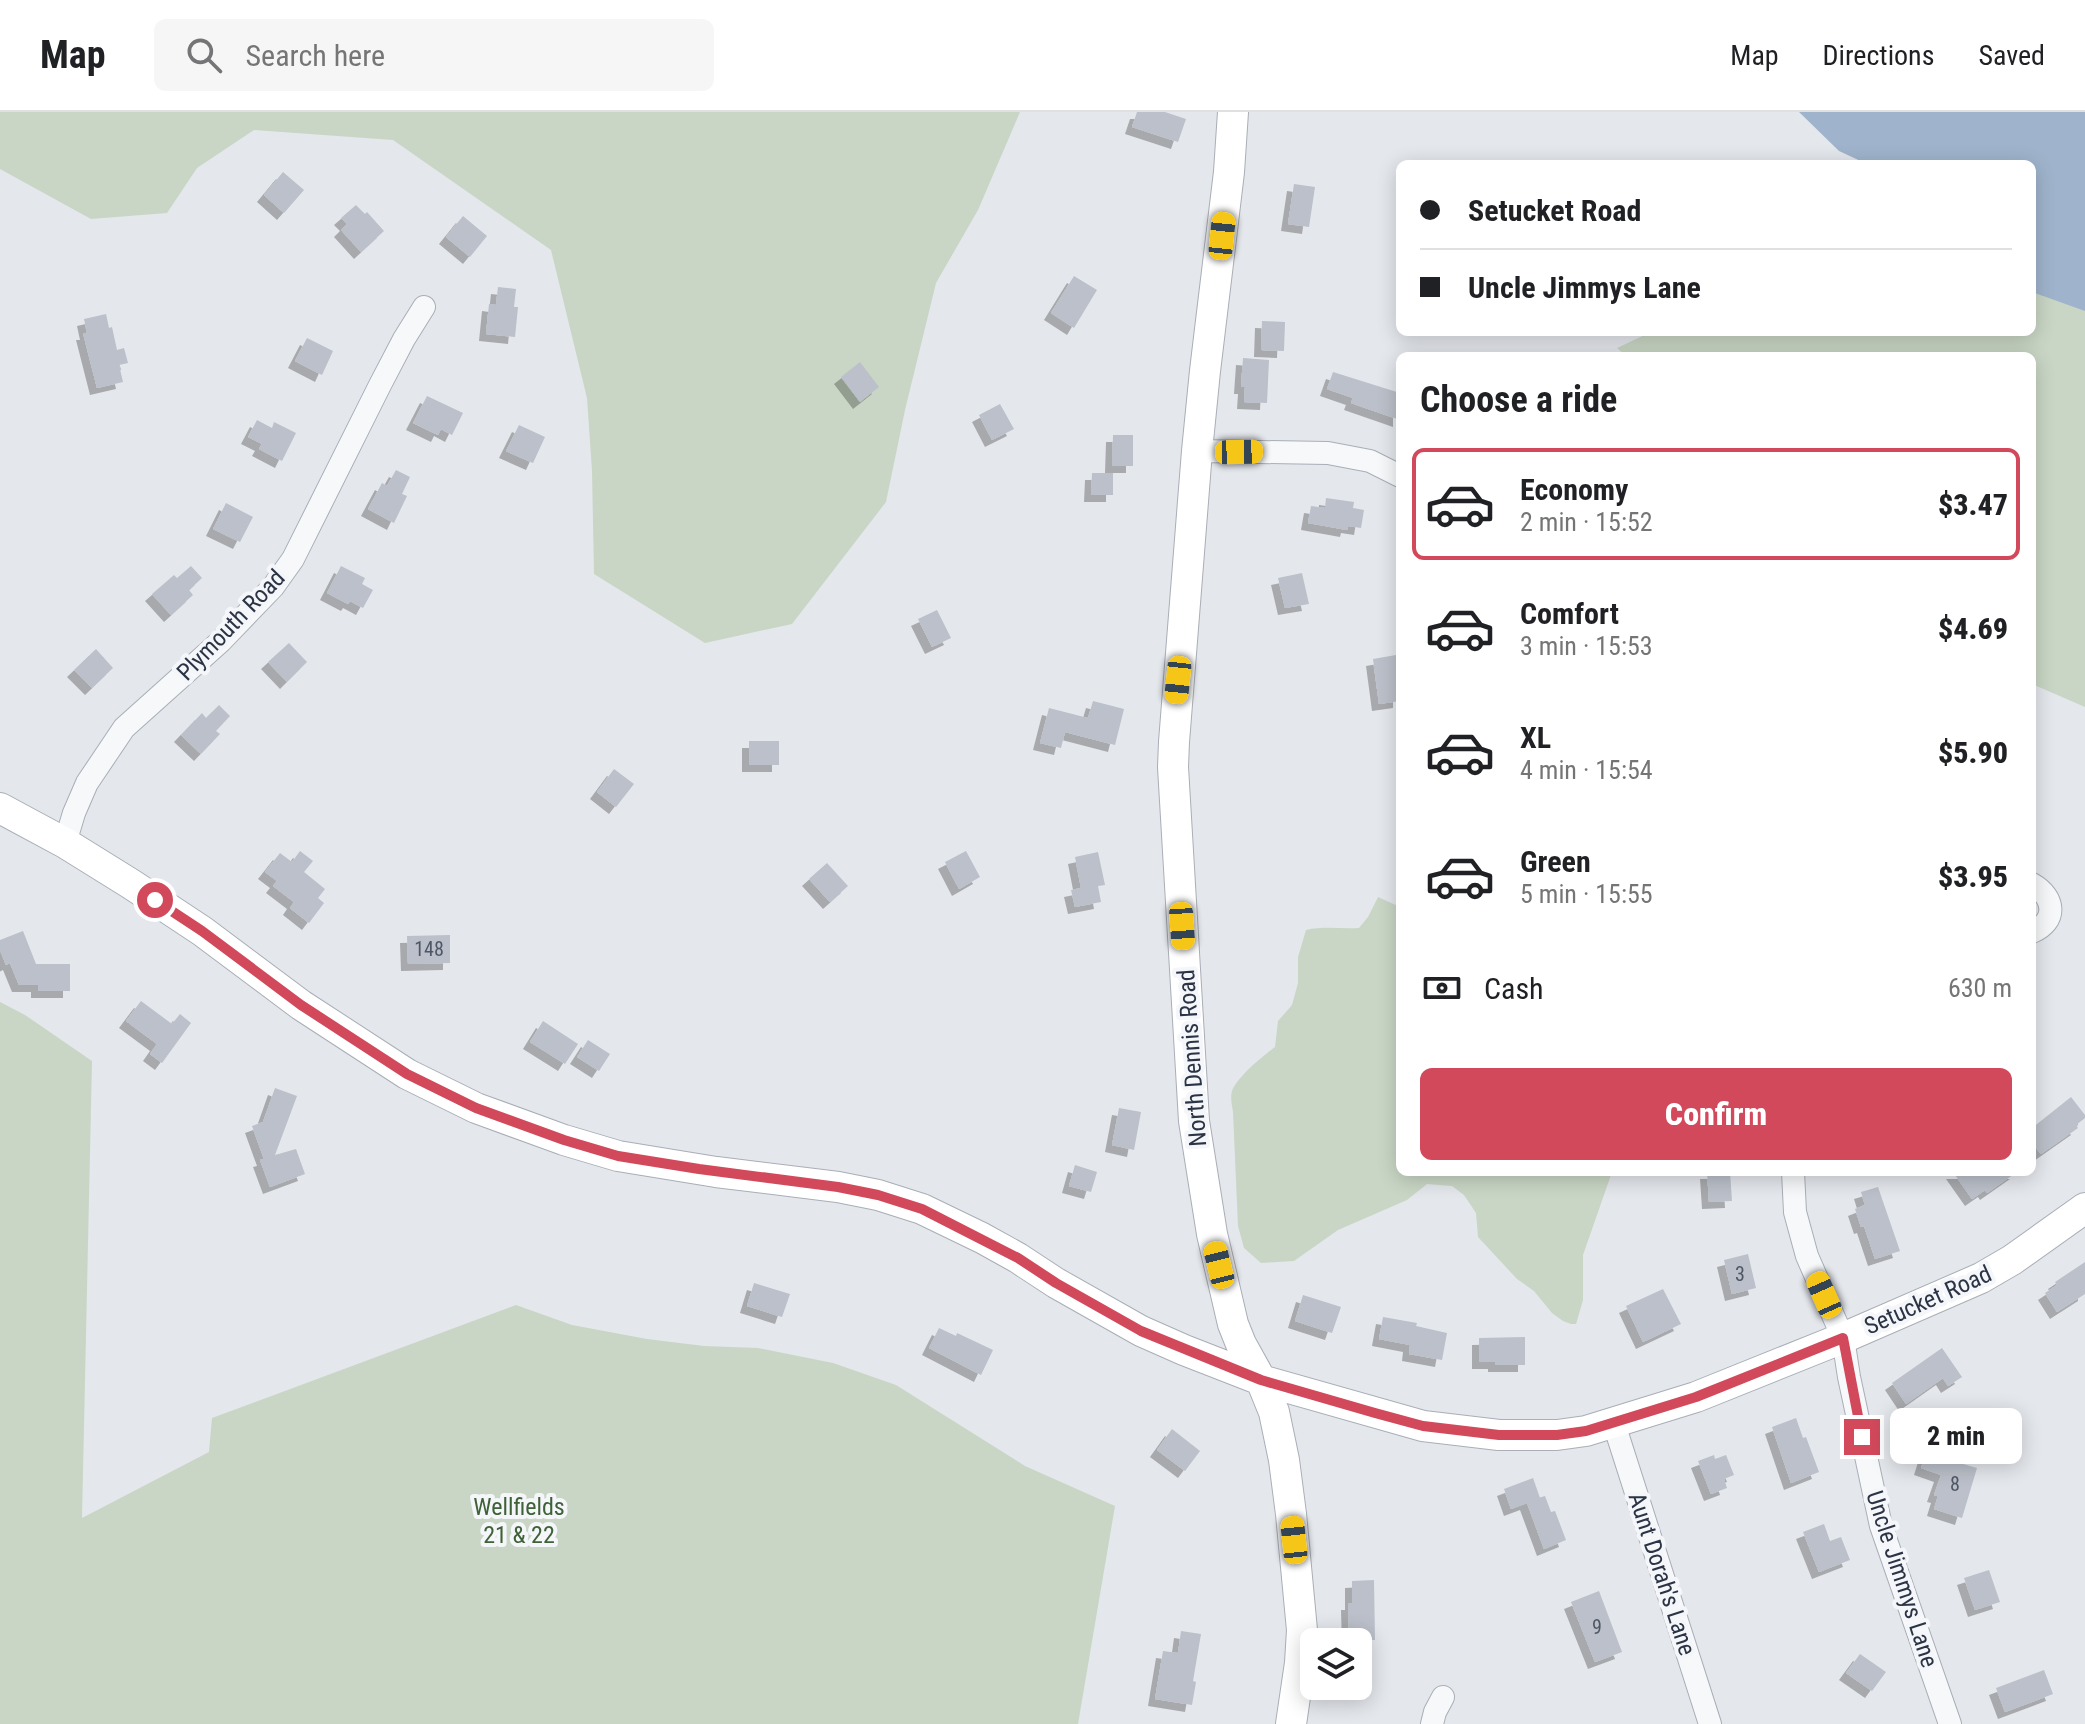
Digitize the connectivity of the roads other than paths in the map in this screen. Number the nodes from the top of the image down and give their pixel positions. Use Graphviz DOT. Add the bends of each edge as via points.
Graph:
graph roads {
  1 [pos="1233,112"];
  2 [pos="424,307"];
  3 [pos="1197,451"];
  4 [pos="1396,474"];
  5 [pos="0,808"];
  6 [pos="65,843"];
  7 [pos="2036,886"];
  8 [pos="2036,930"];
  9 [pos="1793,1176"];
  10 [pos="2085,1208"];
  11 [pos="1843,1338"];
  12 [pos="1261,1380"];
  13 [pos="1614,1424"];
  14 [pos="1443,1697"];
  15 [pos="1291,1724"];
  16 [pos="1432,1724"];
  17 [pos="1710,1724"];
  18 [pos="1950,1724"];
  1 -- 3 [label="main road, North Dennis Road"];
  2 -- 6 [label="street, Plymouth Road" via="293,559 221,641 124,728 87,783"];
  3 -- 4 [label="street" via="1328,453 1370,461"];
  3 -- 12 [label="main road, North Dennis Road" via="1173,767 1194,1121 1233,1324"];
  5 -- 6 [label="main road, Setucket Road"];
  6 -- 12 [label="main road, Setucket Road" via="407,1074 465,1103 618,1156 827,1185 922,1209 1141,1331"];
  7 -- 8 [label="street" via="2050,905 2048,920"];
  9 -- 11 [label="street, Uncle Jimmys Lane" via="1795,1212 1807,1256"];
  10 -- 11 [label="main road, Setucket Road" via="1981,1278"];
  11 -- 13 [label="main road, Setucket Road"];
  11 -- 18 [label="street, Uncle Jimmys Lane" via="1881,1526"];
  12 -- 13 [label="main road, Setucket Road" via="1458,1431 1557,1435"];
  12 -- 15 [label="main road, North Dennis Road" via="1284,1460 1302,1630"];
  13 -- 17 [label="street, Aunt Dorah's Lane"];
  14 -- 16 [label="street"];
}
